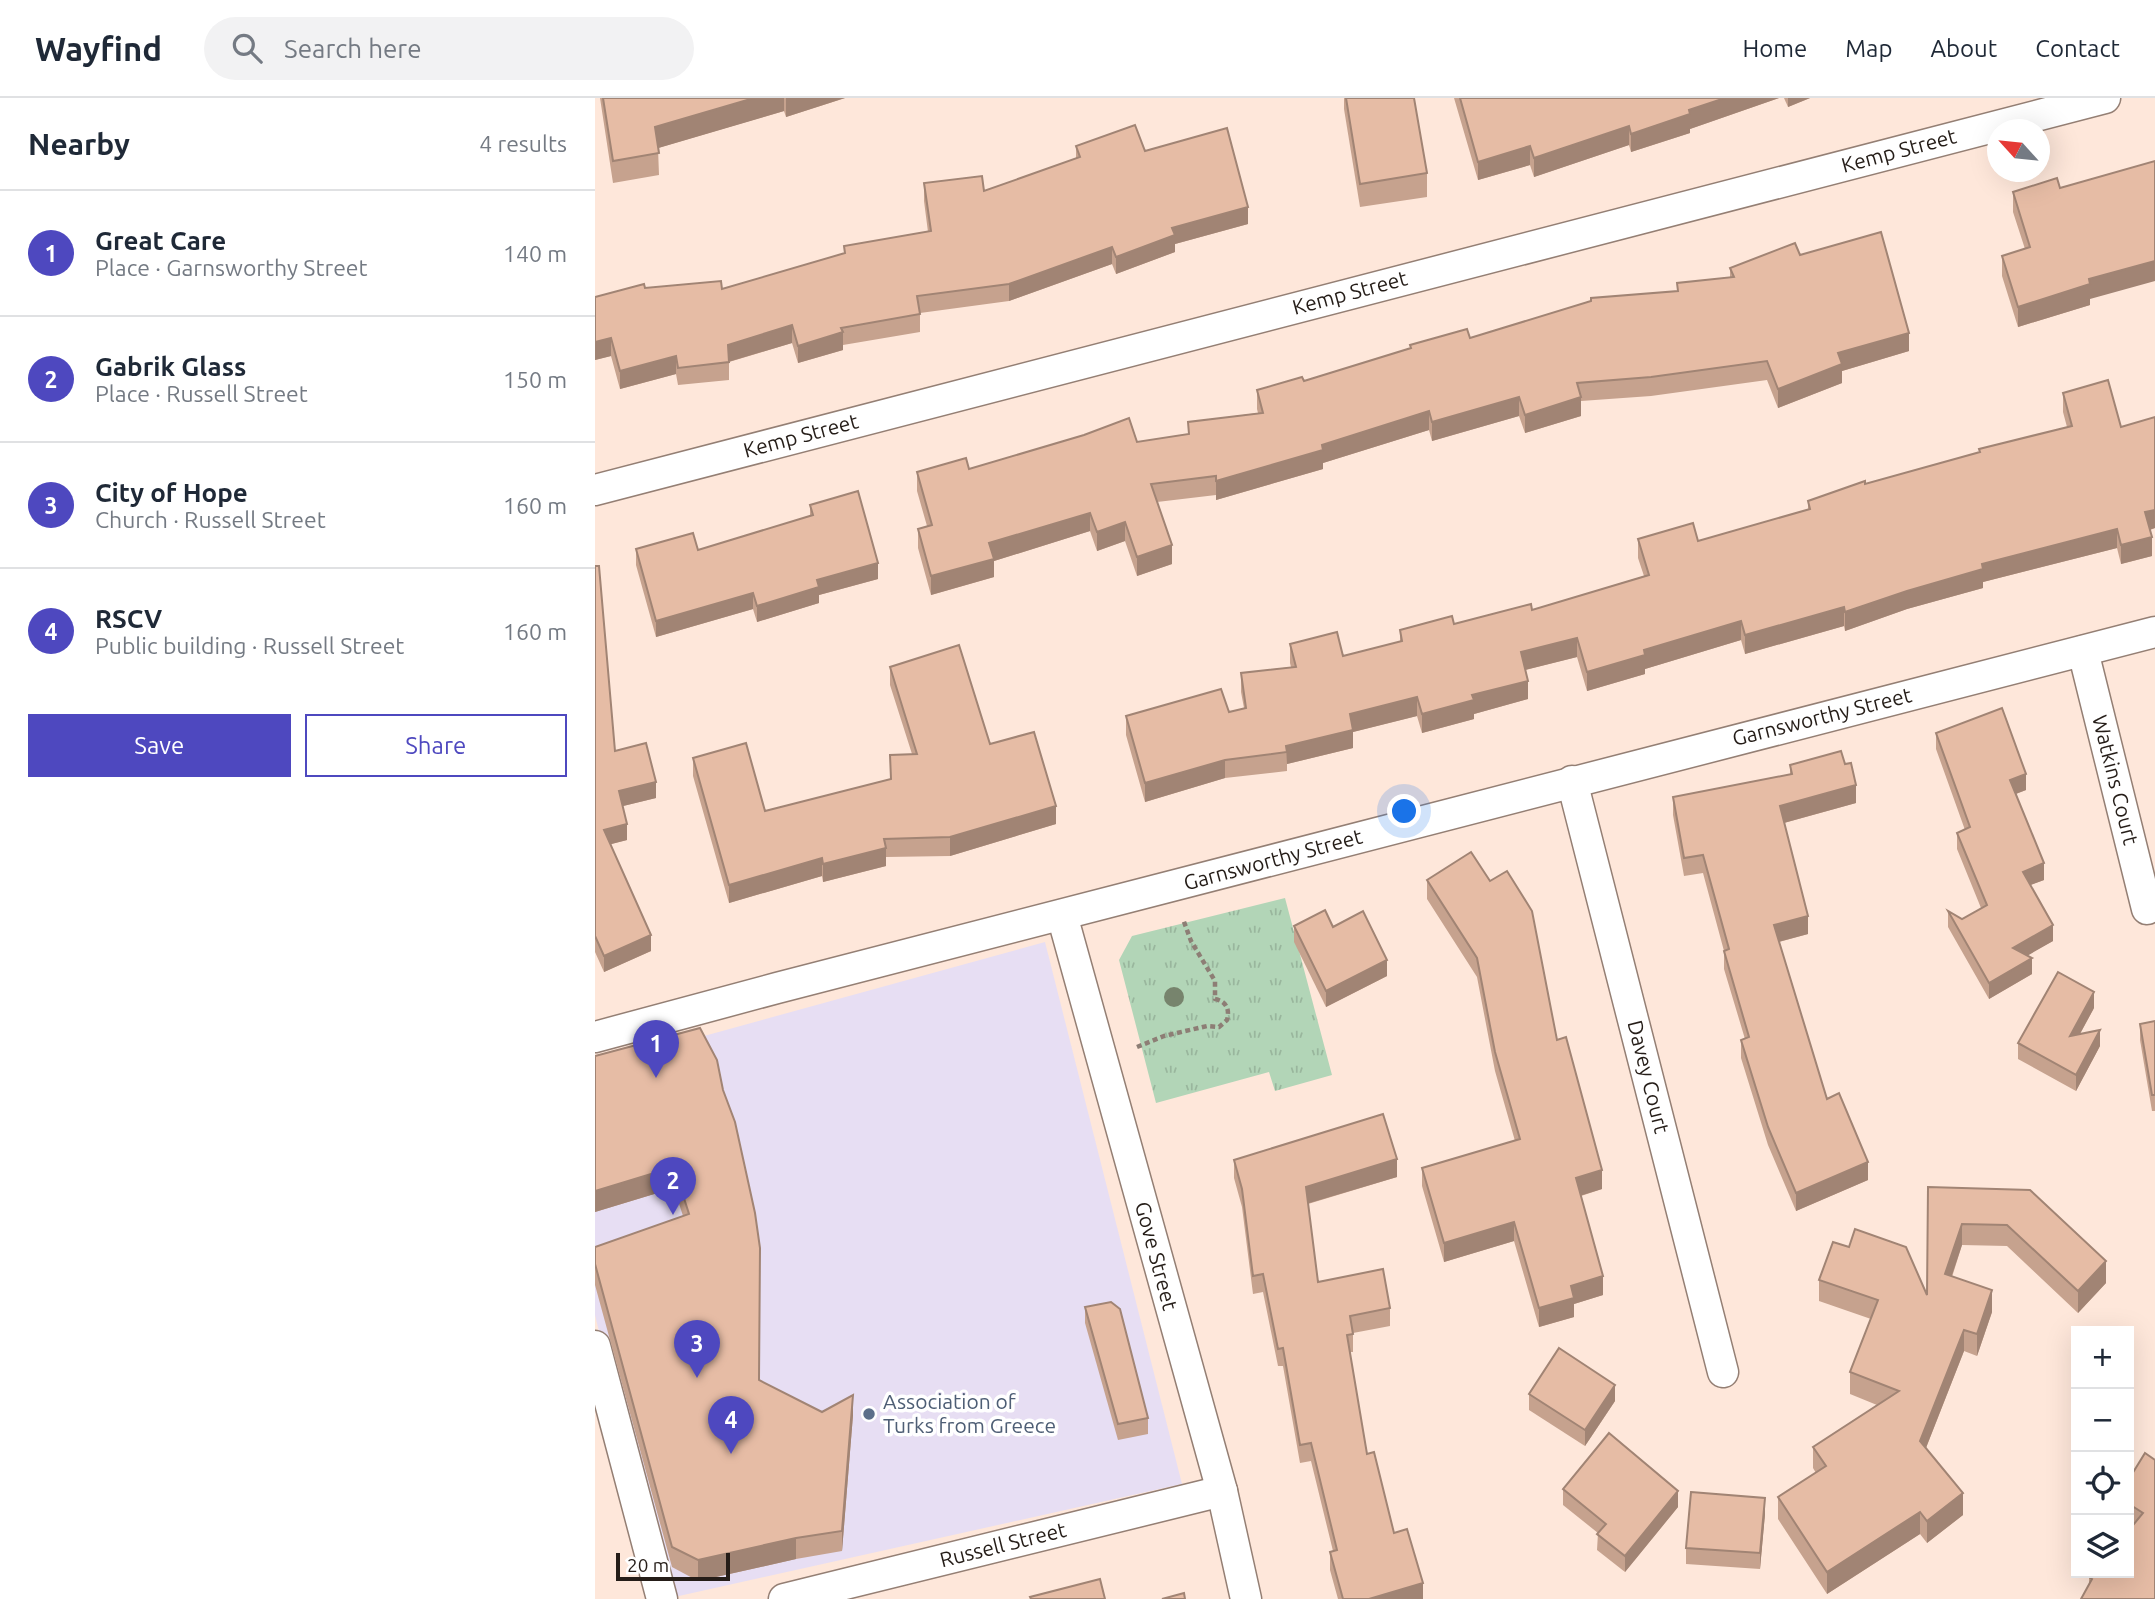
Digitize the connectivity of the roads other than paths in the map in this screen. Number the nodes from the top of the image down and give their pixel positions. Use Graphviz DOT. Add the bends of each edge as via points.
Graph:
graph roads {
  1 [pos="2105,98"];
  2 [pos="595,490"];
  3 [pos="2155,632"];
  4 [pos="2083,651"];
  5 [pos="1572,781"];
  6 [pos="2147,909"];
  7 [pos="1062,915"];
  8 [pos="595,1037"];
  9 [pos="595,1346"];
  10 [pos="1723,1372"];
  11 [pos="1222,1490"];
  12 [pos="662,1599"];
  13 [pos="784,1599"];
  14 [pos="1245,1599"];
  1 -- 2 [label="street, Kemp Street"];
  3 -- 4 [label="street, Garnsworthy Street"];
  4 -- 5 [label="street, Garnsworthy Street"];
  4 -- 6 [label="street, Watkins Court"];
  5 -- 7 [label="street, Garnsworthy Street"];
  5 -- 10 [label="street, Davey Court"];
  7 -- 8 [label="street, Garnsworthy Street"];
  7 -- 11 [label="street, Gove Street"];
  9 -- 12 [label="street"];
  11 -- 13 [label="street, Russell Street"];
  11 -- 14 [label="street, Gove Street"];
}
